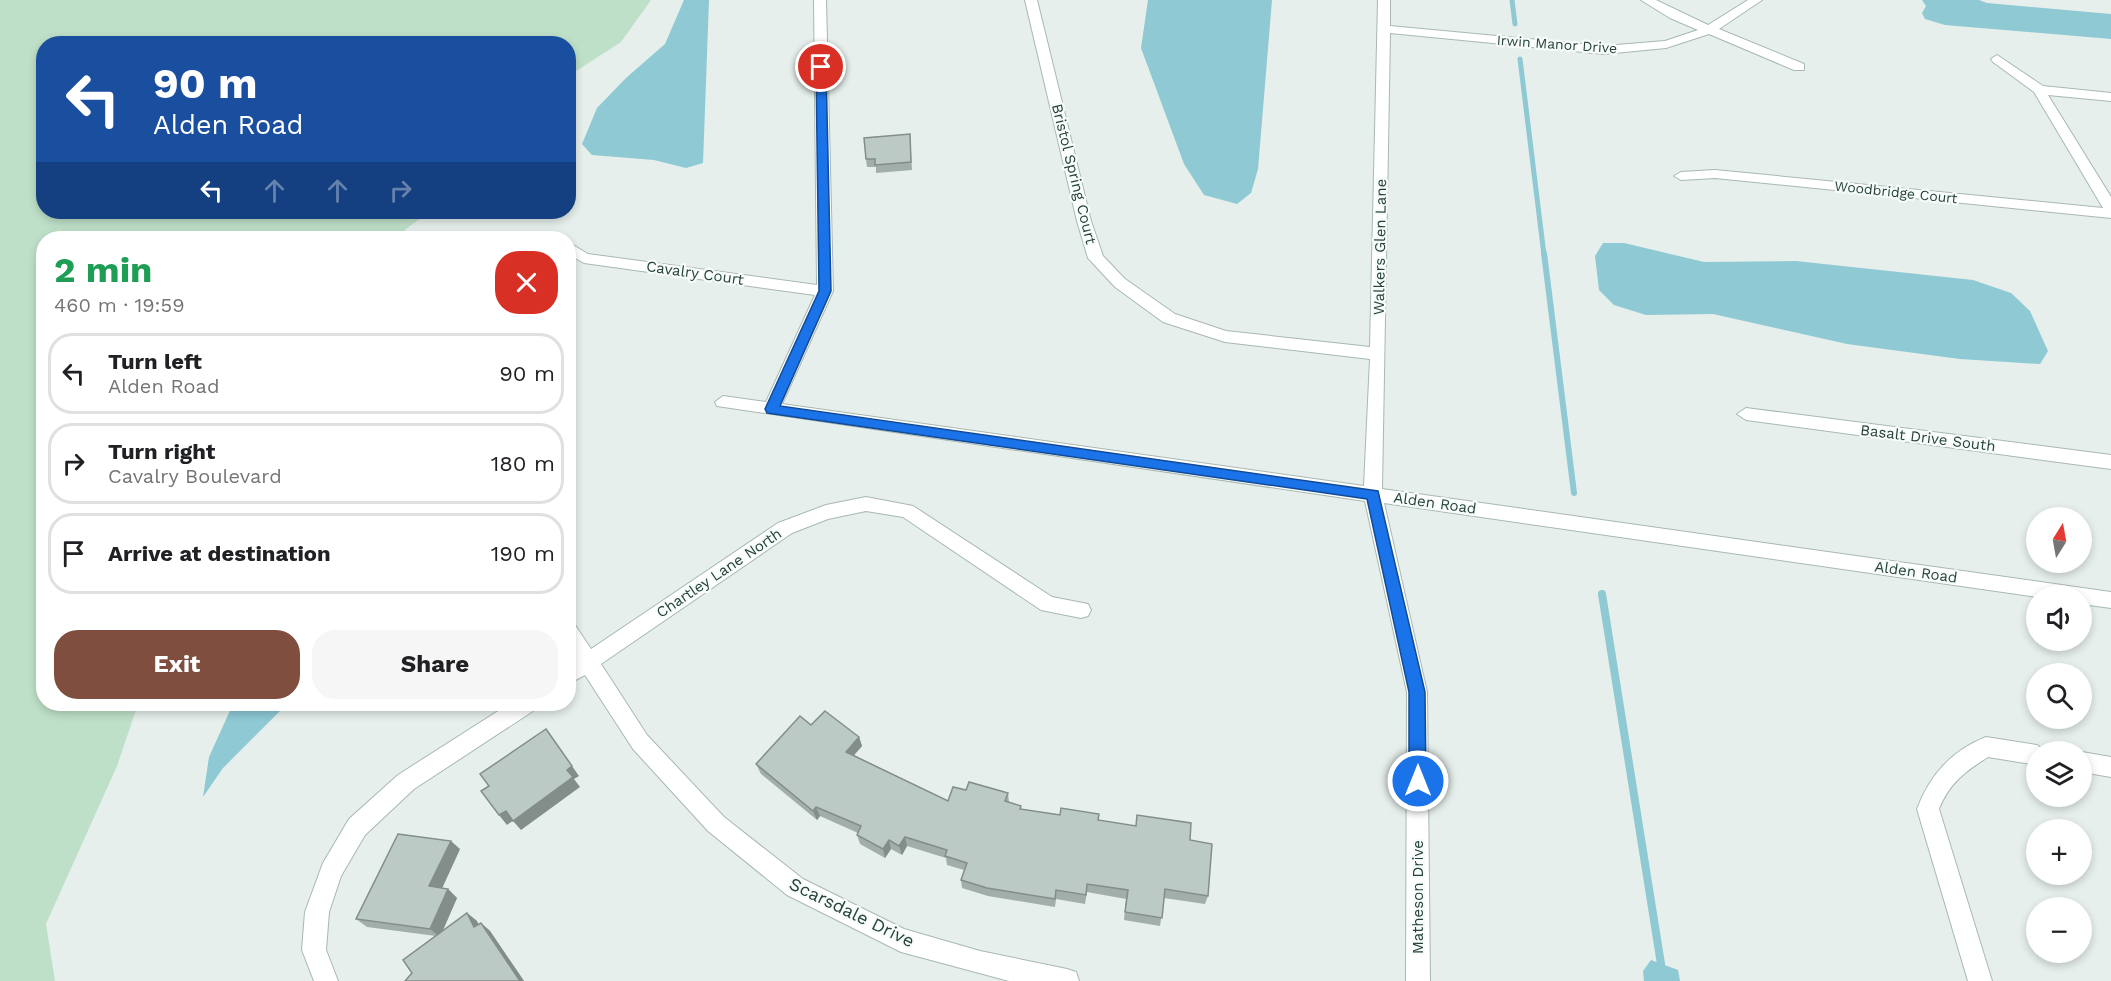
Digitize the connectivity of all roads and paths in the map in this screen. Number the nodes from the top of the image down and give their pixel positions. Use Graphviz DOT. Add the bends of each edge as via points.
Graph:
graph roads {
  1 [pos="820,0"];
  2 [pos="1031,0"];
  3 [pos="1384,0"];
  4 [pos="1647,0"];
  5 [pos="1756,0"];
  6 [pos="1382,29"];
  7 [pos="1711,30"];
  8 [pos="1997,59"];
  9 [pos="1799,67"];
  10 [pos="2038,90"];
  11 [pos="2111,97"];
  12 [pos="1681,176"];
  13 [pos="2111,211"];
  14 [pos="576,252"];
  15 [pos="825,291"];
  16 [pos="1378,354"];
  17 [pos="723,402"];
  18 [pos="771,409"];
  19 [pos="1746,414"];
  20 [pos="2111,462"];
  21 [pos="1373,495"];
  22 [pos="2111,600"];
  23 [pos="1081,610"];
  24 [pos="576,642"];
  25 [pos="590,662"];
  26 [pos="576,670"];
  27 [pos="515,711"];
  28 [pos="2026,753"];
  29 [pos="2092,764"];
  30 [pos="2111,767"];
  31 [pos="326,981"];
  32 [pos="1067,981"];
  33 [pos="1418,981"];
  34 [pos="1980,981"];
  1 -- 15 [label="street"];
  2 -- 16 [label="street, Bristol Spring Court" via="1084,221 1096,258 1120,283 1169,318 1225,336"];
  3 -- 6 [label="street, Walkers Glen Lane"];
  4 -- 7 [label="street"];
  5 -- 7 [label="street, Irwin Manor Drive"];
  6 -- 7 [label="street, Irwin Manor Drive" via="1615,50 1666,45"];
  6 -- 16 [label="street, Walkers Glen Lane"];
  7 -- 9 [label="street"];
  8 -- 10 [label="street"];
  10 -- 11 [label="street"];
  10 -- 13 [label="street"];
  12 -- 13 [label="street, Woodbridge Court" via="1715,174"];
  14 -- 15 [label="street, Cavalry Court" via="584,258"];
  15 -- 18 [label="street"];
  16 -- 21 [label="street, Walkers Glen Lane"];
  17 -- 18 [label="street, Alden Road"];
  18 -- 21 [label="street, Alden Road"];
  19 -- 20 [label="street, Basalt Drive South"];
  21 -- 22 [label="street, Alden Road"];
  21 -- 33 [label="street, Matheson Drive" via="1417,692"];
  23 -- 25 [label="street, Chartley Lane North" via="1048,604 907,511 866,504 826,512 785,528"];
  24 -- 25 [label="street, Scarsdale Drive"];
  25 -- 26 [label="street, Chartley Lane North"];
  25 -- 32 [label="street, Scarsdale Drive" via="640,741 716,824 795,887 902,940 980,963"];
  27 -- 31 [label="street" via="406,782 357,827 331,871 317,912 314,950"];
  28 -- 34 [label="street" via="1986,747 1949,770 1936,784 1928,809"];
  29 -- 30 [label="street"];
}
